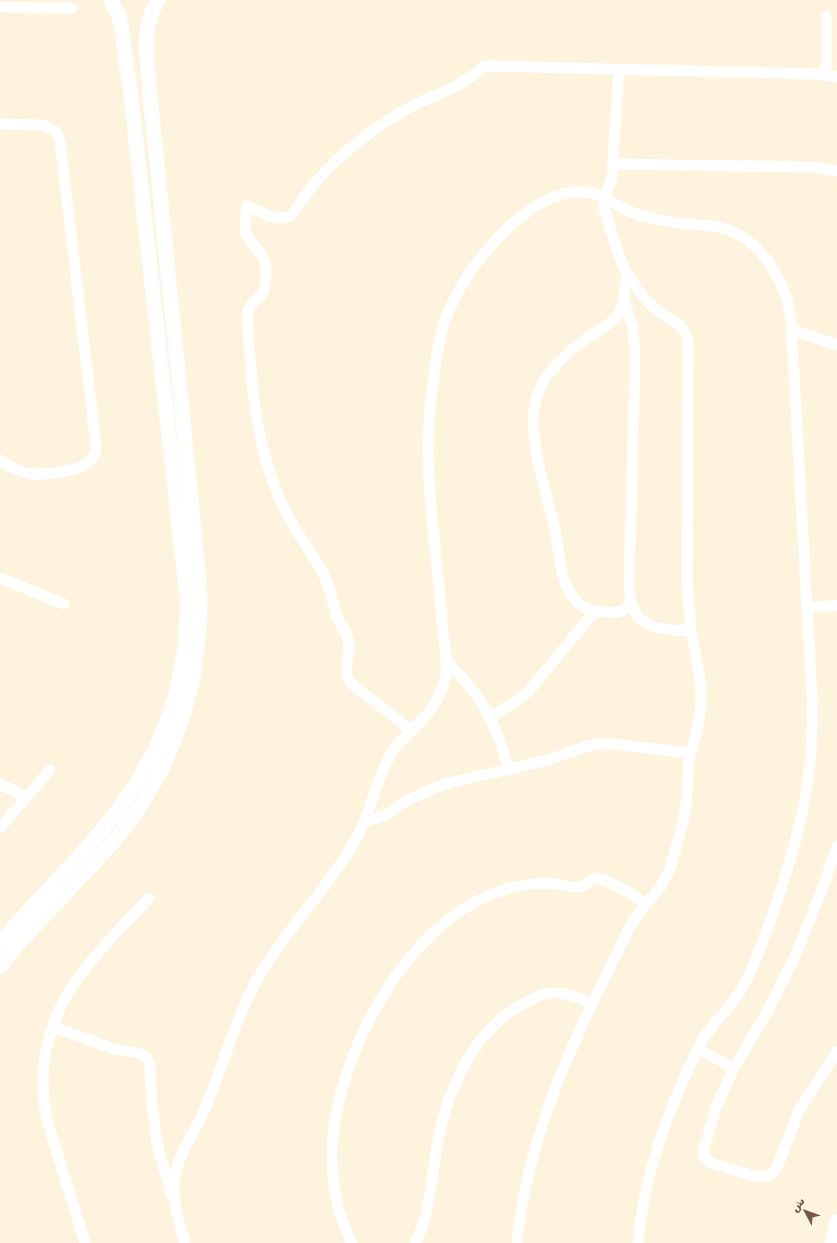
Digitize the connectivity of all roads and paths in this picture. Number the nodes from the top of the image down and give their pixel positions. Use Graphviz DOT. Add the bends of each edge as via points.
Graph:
graph roads {
  1 [pos="111,0"];
  2 [pos="121,0"];
  3 [pos="158,0"];
  4 [pos="0,7"];
  5 [pos="72,8"];
  6 [pos="826,17"];
  7 [pos="128,69"];
  8 [pos="619,69"];
  9 [pos="826,74"];
  10 [pos="837,77"];
  11 [pos="150,95"];
  12 [pos="131,97"];
  13 [pos="0,124"];
  14 [pos="613,164"];
  15 [pos="837,171"];
  16 [pos="604,198"];
  17 [pos="627,273"];
  18 [pos="624,300"];
  19 [pos="792,330"];
  20 [pos="837,345"];
  21 [pos="0,460"];
  22 [pos="0,578"];
  23 [pos="631,603"];
  24 [pos="64,604"];
  25 [pos="837,605"];
  26 [pos="807,608"];
  27 [pos="595,611"];
  28 [pos="691,631"];
  29 [pos="446,661"];
  30 [pos="490,716"];
  31 [pos="411,730"];
  32 [pos="690,753"];
  33 [pos="508,769"];
  34 [pos="50,770"];
  35 [pos="0,784"];
  36 [pos="26,797"];
  37 [pos="365,822"];
  38 [pos="0,828"];
  39 [pos="837,846"];
  40 [pos="149,898"];
  41 [pos="646,904"];
  42 [pos="0,944"];
  43 [pos="0,967"];
  44 [pos="593,1004"];
  45 [pos="52,1027"];
  46 [pos="698,1049"];
  47 [pos="837,1052"];
  48 [pos="734,1068"];
  49 [pos="174,1202"];
  50 [pos="837,1222"];
  51 [pos="86,1243"];
  52 [pos="184,1243"];
  53 [pos="352,1243"];
  54 [pos="415,1243"];
  55 [pos="517,1243"];
  56 [pos="638,1243"];
  57 [pos="832,1243"];
  1 -- 7 [label="street" via="121,23"];
  2 -- 7 [label="street" via="131,32"];
  3 -- 11 [label="street" via="150,18 147,35"];
  4 -- 5 [label="street"];
  6 -- 9 [label="street"];
  7 -- 12 [label="street"];
  8 -- 9 [label="street"];
  8 -- 14 [label="street"];
  8 -- 31 [label="street" via="484,66 464,83 405,110 358,142 324,173 288,218 278,218 247,206 246,233 262,254 266,269 264,290 250,304 247,314 254,404 268,468 290,519 326,580 336,615 349,643 346,671 348,679"];
  9 -- 10 [label="street"];
  11 -- 12 [label="street"];
  11 -- 43 [label="street" via="199,578 200,623 191,689 180,729 163,767 142,804 106,850 16,946"];
  12 -- 42 [label="street" via="187,598 184,664 169,718 135,785 104,828"];
  13 -- 21 [label="street" via="44,125 56,132 60,140 96,449 87,464 52,474 26,472"];
  14 -- 15 [label="street" via="815,168"];
  14 -- 16 [label="street"];
  16 -- 17 [label="street" via="604,207"];
  16 -- 19 [label="street" via="640,215 727,229 748,240 769,263 780,282 788,302"];
  16 -- 29 [label="street" via="590,193 570,192 551,198 526,213 498,238 474,266 455,297 443,326 436,358 428,432 432,519"];
  17 -- 18 [label="street"];
  17 -- 28 [label="street" via="649,304 682,327 687,336 687,584"];
  18 -- 23 [label="street" via="633,329 635,358 629,590"];
  18 -- 27 [label="street" via="622,310 615,319 553,368 539,390 534,408 537,456 564,579 574,599"];
  19 -- 20 [label="street"];
  19 -- 26 [label="street"];
  22 -- 24 [label="street"];
  23 -- 27 [label="street" via="618,612"];
  23 -- 28 [label="street" via="637,614 653,627"];
  25 -- 26 [label="street"];
  26 -- 46 [label="street" via="813,725 808,780 798,832 770,923 744,985 709,1030"];
  27 -- 30 [label="street" via="528,692 510,706"];
  28 -- 32 [label="street" via="702,695 700,719"];
  29 -- 30 [label="street" via="466,681"];
  29 -- 31 [label="street" via="444,682 436,701 424,718"];
  30 -- 33 [label="street" via="502,742"];
  31 -- 37 [label="street" via="398,743 388,759"];
  32 -- 33 [label="street" via="604,744 584,747 548,760"];
  32 -- 41 [label="street" via="685,812 670,869 661,886"];
  33 -- 37 [label="street" via="437,787 406,801 386,815"];
  34 -- 36 [label="street"];
  35 -- 36 [label="street"];
  36 -- 38 [label="street"];
  37 -- 49 [label="street" via="346,855 269,961 248,997 202,1116 177,1166"];
  39 -- 48 [label="street" via="796,954 766,1014"];
  40 -- 45 [label="street" via="78,977"];
  41 -- 44 [label="street" via="629,928"];
  41 -- 53 [label="street" via="618,886 595,878 579,888 537,883 521,886 491,894 462,909 442,923 411,956 385,993 365,1029 338,1104 333,1142 334,1180 339,1209"];
  44 -- 54 [label="street" via="564,994 541,994 510,1011 482,1038 465,1064 446,1112 428,1211"];
  44 -- 55 [label="street" via="562,1071 540,1130 526,1182"];
  45 -- 49 [label="street" via="114,1049 139,1052 146,1058 150,1066 157,1144"];
  45 -- 51 [label="street" via="45,1054 44,1101 48,1124"];
  46 -- 48 [label="street"];
  46 -- 56 [label="street" via="672,1106 654,1159 643,1203"];
  47 -- 48 [label="street" via="799,1111 779,1165 763,1178 711,1163 703,1154 716,1107"];
  49 -- 52 [label="street"];
  50 -- 57 [label="street"];
}
